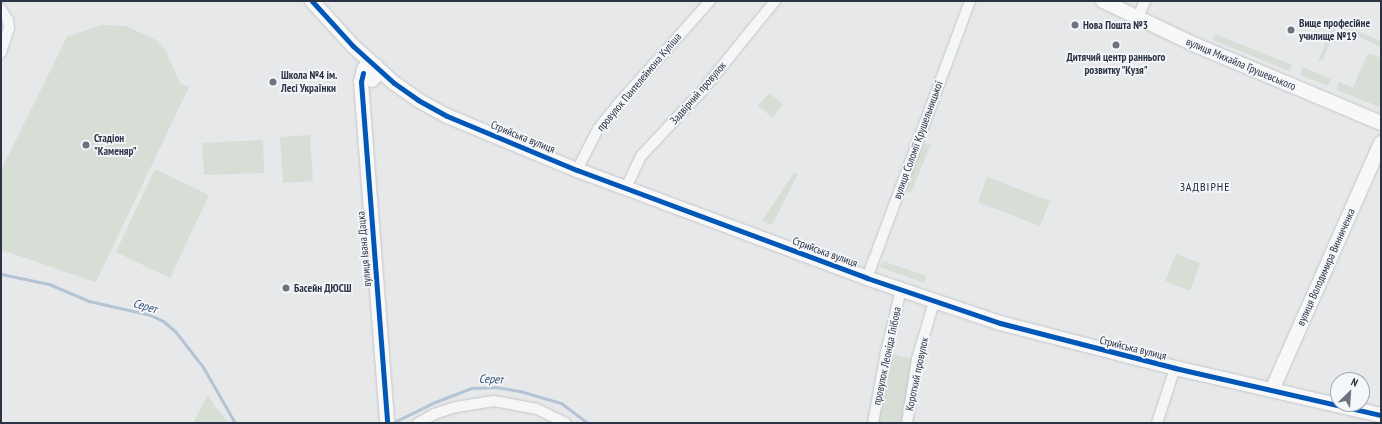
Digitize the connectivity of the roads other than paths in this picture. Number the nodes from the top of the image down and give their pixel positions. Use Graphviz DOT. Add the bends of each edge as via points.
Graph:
graph roads {
  1 [pos="312,1"];
  2 [pos="710,1"];
  3 [pos="775,1"];
  4 [pos="970,1"];
  5 [pos="1103,1"];
  6 [pos="1145,1"];
  7 [pos="1,9"];
  8 [pos="1137,19"];
  9 [pos="1,53"];
  10 [pos="370,73"];
  11 [pos="1381,123"];
  12 [pos="1381,143"];
  13 [pos="577,170"];
  14 [pos="626,188"];
  15 [pos="867,278"];
  16 [pos="901,290"];
  17 [pos="934,302"];
  18 [pos="1176,368"];
  19 [pos="1272,390"];
  20 [pos="1381,415"];
  21 [pos="387,418"];
  22 [pos="418,423"];
  23 [pos="566,423"];
  24 [pos="873,423"];
  25 [pos="907,423"];
  26 [pos="1157,423"];
  1 -- 10 [label="main road, Стрийська вулиця" via="353,46"];
  2 -- 13 [label="street, провулок Пантелеймона Куліша" via="618,103 598,129"];
  3 -- 14 [label="street, Задвірний провулок" via="702,91 641,156"];
  4 -- 15 [label="street, вулиця Соломії Крушельницької"];
  5 -- 8 [label="main road, вулиця Михайла Грушевського"];
  6 -- 8 [label="street"];
  7 -- 9 [label="street" via="8,20 9,28"];
  8 -- 11 [label="main road, вулиця Михайла Грушевського"];
  10 -- 13 [label="main road, Стрийська вулиця" via="394,83 446,116"];
  10 -- 21 [label="main road, вулиця Івана Дацка" via="362,98"];
  12 -- 19 [label="main road, вулиця Володимира Винниченка"];
  13 -- 14 [label="main road, Стрийська вулиця"];
  14 -- 15 [label="main road, Стрийська вулиця"];
  15 -- 16 [label="main road, Стрийська вулиця"];
  16 -- 17 [label="main road, Стрийська вулиця"];
  16 -- 24 [label="street, провулок Леоніда Глібова"];
  17 -- 18 [label="main road, Стрийська вулиця" via="1065,341"];
  17 -- 25 [label="street, Короткий провулок" via="918,359"];
  18 -- 19 [label="main road, Стрийська вулиця"];
  18 -- 26 [label="street"];
  19 -- 20 [label="main road, Стрийська вулиця"];
  22 -- 23 [label="street" via="434,414 456,407 494,401 537,409"];
}
